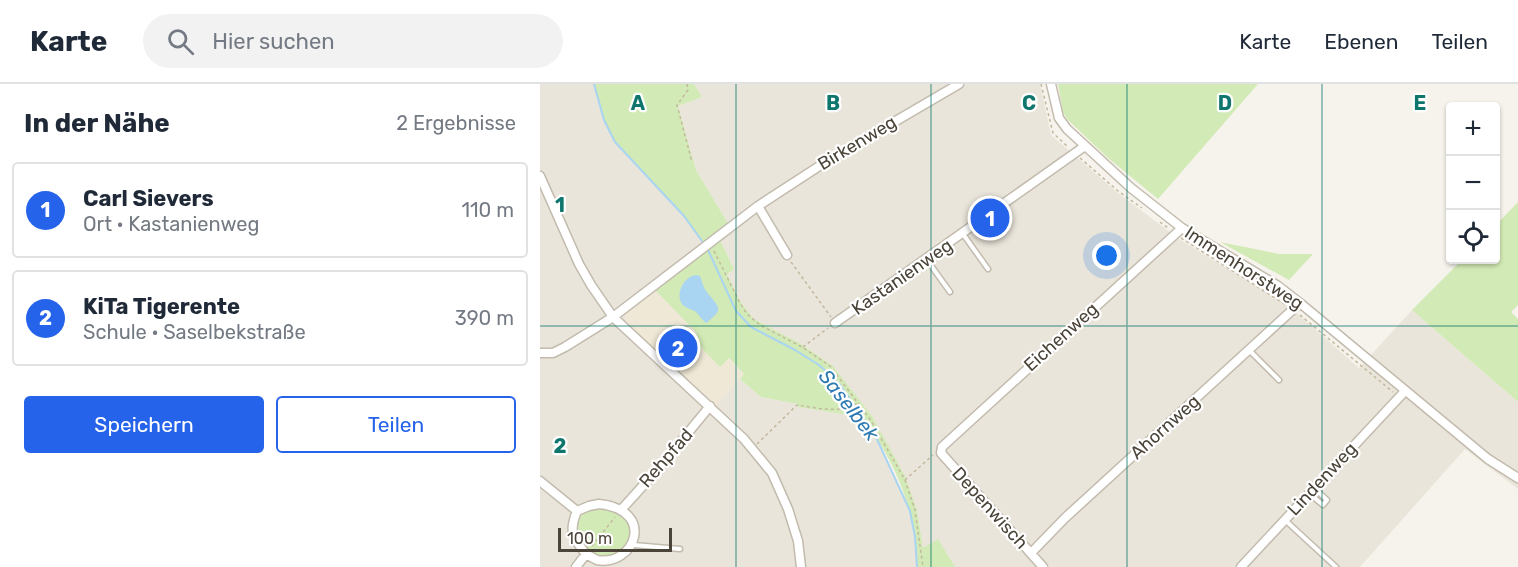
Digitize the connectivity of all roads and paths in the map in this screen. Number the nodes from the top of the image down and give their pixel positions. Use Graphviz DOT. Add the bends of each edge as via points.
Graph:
graph roads {
  1 [pos="687,84"];
  2 [pos="958,84"];
  3 [pos="1051,84"];
  4 [pos="1085,146"];
  5 [pos="692,162"];
  6 [pos="540,176"];
  7 [pos="549,198"];
  8 [pos="540,202"];
  9 [pos="758,206"];
  10 [pos="1182,228"];
  11 [pos="963,234"];
  12 [pos="708,244"];
  13 [pos="787,255"];
  14 [pos="927,260"];
  15 [pos="988,269"];
  16 [pos="950,292"];
  17 [pos="1300,303"];
  18 [pos="613,317"];
  19 [pos="835,323"];
  20 [pos="802,347"];
  21 [pos="1250,351"];
  22 [pos="540,353"];
  23 [pos="1279,380"];
  24 [pos="1405,391"];
  25 [pos="858,403"];
  26 [pos="710,406"];
  27 [pos="942,447"];
  28 [pos="753,448"];
  29 [pos="1518,478"];
  30 [pos="905,480"];
  31 [pos="540,481"];
  32 [pos="621,510"];
  33 [pos="577,511"];
  34 [pos="1285,520"];
  35 [pos="634,545"];
  36 [pos="680,549"];
  37 [pos="1030,553"];
  38 [pos="586,554"];
  39 [pos="576,567"];
  40 [pos="801,567"];
  41 [pos="923,567"];
  42 [pos="1043,567"];
  43 [pos="1241,567"];
  44 [pos="1336,567"];
  1 -- 5 [label="path" via="688,90 677,105"];
  2 -- 9 [label="street, Birkenweg"];
  3 -- 4 [label="street, Immenhorstweg" via="1059,118"];
  4 -- 10 [label="street, Immenhorstweg"];
  4 -- 11 [label="street, Kastanienweg"];
  6 -- 7 [label="street"];
  7 -- 8 [label="street"];
  7 -- 18 [label="street" via="579,264"];
  9 -- 12 [label="street, Birkenweg"];
  9 -- 13 [label="street"];
  10 -- 17 [label="street, Immenhorstweg"];
  10 -- 27 [label="street, Eichenweg"];
  11 -- 14 [label="street, Kastanienweg"];
  11 -- 15 [label="lane"];
  12 -- 18 [label="street, Birkenweg"];
  12 -- 20 [label="path" via="747,314"];
  13 -- 19 [label="path"];
  14 -- 16 [label="lane"];
  14 -- 19 [label="street, Kastanienweg"];
  17 -- 21 [label="street, Ahornweg"];
  17 -- 24 [label="street, Immenhorstweg"];
  18 -- 22 [label="street, Birkenweg" via="566,347"];
  18 -- 26 [label="street"];
  19 -- 20 [label="path"];
  20 -- 25 [label="path" via="832,368"];
  21 -- 23 [label="lane"];
  21 -- 37 [label="street, Ahornweg"];
  24 -- 29 [label="street, Immenhorstweg" via="1488,459"];
  24 -- 34 [label="street, Lindenweg"];
  25 -- 28 [label="path" via="850,408 821,409 797,405"];
  25 -- 30 [label="path"];
  26 -- 28 [label="street"];
  26 -- 32 [label="street, Rehpfad"];
  27 -- 30 [label="path"];
  27 -- 37 [label="street, Depenwisch" via="941,453"];
  28 -- 40 [label="street" via="772,473 788,508"];
  30 -- 41 [label="path" via="915,510"];
  31 -- 33 [label="street"];
  32 -- 33 [label="street" via="599,504"];
  32 -- 35 [label="street" via="635,532"];
  32 -- 38 [label="path"];
  33 -- 38 [label="street" via="572,524 574,538"];
  34 -- 43 [label="street, Lindenweg"];
  34 -- 44 [label="lane"];
  35 -- 36 [label="lane"];
  35 -- 38 [label="street" via="627,556 614,563 603,563"];
  37 -- 42 [label="street, Depenwisch"];
  38 -- 39 [label="street"];
}
